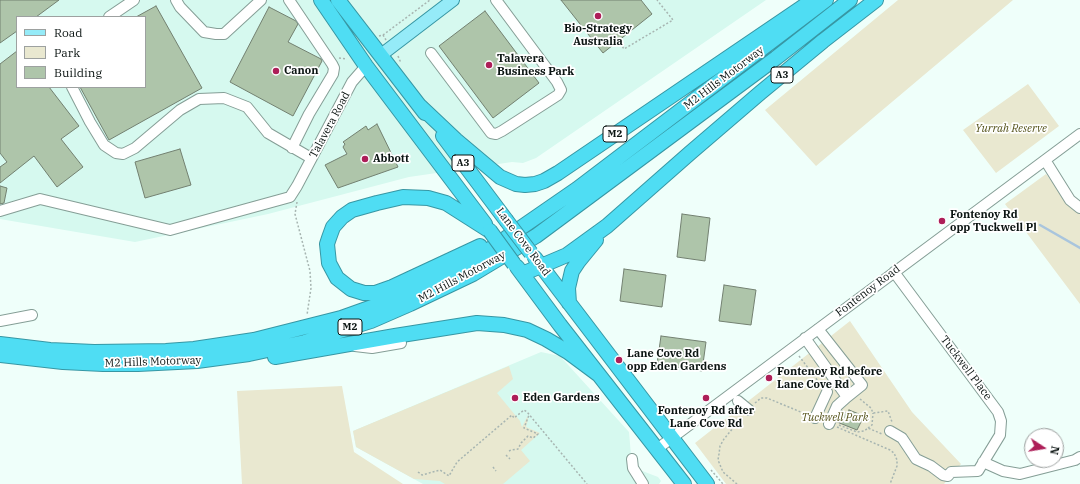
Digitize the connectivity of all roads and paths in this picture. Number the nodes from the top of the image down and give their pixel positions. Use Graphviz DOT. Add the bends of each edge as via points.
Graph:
graph roads {
  1 [pos="134,0"];
  2 [pos="176,0"];
  3 [pos="261,0"];
  4 [pos="289,0"];
  5 [pos="321,0"];
  6 [pos="338,0"];
  7 [pos="430,0"];
  8 [pos="453,0"];
  9 [pos="496,0"];
  10 [pos="657,0"];
  11 [pos="812,0"];
  12 [pos="826,0"];
  13 [pos="850,0"];
  14 [pos="876,0"];
  15 [pos="110,16"];
  16 [pos="383,35"];
  17 [pos="378,36"];
  18 [pos="618,40"];
  19 [pos="386,51"];
  20 [pos="431,53"];
  21 [pos="335,57"];
  22 [pos="347,59"];
  23 [pos="401,65"];
  24 [pos="366,66"];
  25 [pos="73,88"];
  26 [pos="420,106"];
  27 [pos="1080,134"];
  28 [pos="292,148"];
  29 [pos="311,158"];
  30 [pos="1045,160"];
  31 [pos="297,186"];
  32 [pos="1080,208"];
  33 [pos="0,211"];
  34 [pos="607,226"];
  35 [pos="490,231"];
  36 [pos="516,232"];
  37 [pos="541,265"];
  38 [pos="518,269"];
  39 [pos="894,272"];
  40 [pos="569,303"];
  41 [pos="32,315"];
  42 [pos="0,321"];
  43 [pos="818,328"];
  44 [pos="303,329"];
  45 [pos="805,338"];
  46 [pos="401,343"];
  47 [pos="0,344"];
  48 [pos="347,344"];
  49 [pos="0,355"];
  50 [pos="799,356"];
  51 [pos="197,361"];
  52 [pos="599,376"];
  53 [pos="827,392"];
  54 [pos="852,396"];
  55 [pos="738,401"];
  56 [pos="749,410"];
  57 [pos="873,413"];
  58 [pos="529,415"];
  59 [pos="815,418"];
  60 [pos="832,423"];
  61 [pos="868,428"];
  62 [pos="850,429"];
  63 [pos="890,431"];
  64 [pos="849,432"];
  65 [pos="672,438"];
  66 [pos="657,449"];
  67 [pos="508,452"];
  68 [pos="506,455"];
  69 [pos="1080,457"];
  70 [pos="510,459"];
  71 [pos="632,459"];
  72 [pos="983,462"];
  73 [pos="493,467"];
  74 [pos="496,471"];
  75 [pos="418,472"];
  76 [pos="1020,479"];
  77 [pos="587,484"];
  78 [pos="642,484"];
  79 [pos="684,484"];
  80 [pos="707,484"];
  81 [pos="737,484"];
  82 [pos="890,484"];
  1 -- 15 [label="street"];
  2 -- 3 [label="street" via="204,32 216,34 224,34"];
  4 -- 28 [label="street" via="334,68"];
  5 -- 24 [label="highway, Lane Cove Road / A3"];
  6 -- 19 [label="highway, Lane Cove Road / A3"];
  7 -- 16 [label="path"];
  8 -- 19 [label="main road"];
  9 -- 20 [label="street" via="560,85 561,90 554,99 502,131 491,133"];
  10 -- 18 [label="path" via="672,20 624,48"];
  11 -- 26 [label="highway, M2" via="558,173 535,184 516,184 500,177"];
  12 -- 36 [label="highway, M2 Hills Motorway / M2" via="577,189"];
  13 -- 51 [label="highway, M2 Hills Motorway / M2" via="556,222 473,274 371,321 304,342 249,354"];
  14 -- 34 [label="highway, A3" via="760,93"];
  16 -- 17 [label="path"];
  16 -- 19 [label="path"];
  19 -- 23 [label="path" via="401,60"];
  19 -- 24 [label="highway"];
  19 -- 26 [label="highway, Lane Cove Road / A3"];
  21 -- 22 [label="path"];
  24 -- 29 [label="street, Talavera Road" via="352,82"];
  24 -- 35 [label="highway, Lane Cove Road / A3"];
  25 -- 28 [label="street" via="104,145 116,153 123,154 135,148 180,110 199,99 224,98 247,107 268,133"];
  26 -- 37 [label="highway, Lane Cove Road / A3, bridge"];
  27 -- 30 [label="street, Fontenoy Road"];
  28 -- 29 [label="street"];
  29 -- 31 [label="street, Talavera Road"];
  30 -- 32 [label="street" via="1070,200"];
  30 -- 39 [label="street, Fontenoy Road"];
  31 -- 33 [label="street" via="290,197 170,230 40,199"];
  31 -- 44 [label="path" via="295,214 311,282 308,313"];
  34 -- 37 [label="highway, A3" via="567,255"];
  34 -- 40 [label="highway, A3" via="572,271 568,288"];
  35 -- 36 [label="highway, M2" via="446,203 428,198 403,197 352,210 342,217 328,238 328,257 334,273 351,289 375,293 462,256 500,236"];
  35 -- 38 [label="highway, Lane Cove Road / A3, bridge"];
  36 -- 44 [label="highway, M2 Hills Motorway / M2" via="436,281 342,318"];
  37 -- 38 [label="highway, A3"];
  37 -- 40 [label="highway, Lane Cove Road / A3"];
  38 -- 52 [label="highway, Lane Cove Road / A3"];
  39 -- 43 [label="street, Fontenoy Road"];
  39 -- 72 [label="street, Tuckwell Place" via="998,412 1001,421 1000,435"];
  40 -- 65 [label="highway, Lane Cove Road / A3"];
  41 -- 42 [label="street"];
  43 -- 45 [label="street, Fontenoy Road"];
  43 -- 54 [label="street" via="862,385"];
  44 -- 47 [label="highway, M2 Hills Motorway / M2" via="254,340 166,351 94,352"];
  45 -- 54 [label="street"];
  45 -- 65 [label="street, Fontenoy Road"];
  46 -- 48 [label="street" via="372,348"];
  48 -- 51 [label="highway, M2" via="219,368"];
  48 -- 52 [label="highway, M2" via="477,323 504,325 527,330 546,339"];
  49 -- 51 [label="highway, M2 Hills Motorway / M2" via="97,364"];
  50 -- 53 [label="path"];
  52 -- 66 [label="highway, Lane Cove Road / A3"];
  53 -- 59 [label="street"];
  54 -- 57 [label="path" via="871,408"];
  54 -- 60 [label="street" via="837,406"];
  55 -- 56 [label="street"];
  56 -- 59 [label="path" via="757,400 764,397"];
  56 -- 81 [label="path" via="720,446 718,460 723,472"];
  57 -- 61 [label="path" via="872,425"];
  57 -- 63 [label="path" via="888,412 892,420"];
  58 -- 67 [label="path" via="524,428 538,434 533,438 528,436 518,449"];
  58 -- 75 [label="path" via="524,410 514,418 512,415 457,462 449,476 440,470 422,475"];
  58 -- 77 [label="path"];
  60 -- 62 [label="path"];
  60 -- 64 [label="path"];
  61 -- 62 [label="path" via="860,432"];
  61 -- 63 [label="path" via="883,434"];
  62 -- 64 [label="path"];
  63 -- 72 [label="street, Tuckwell Place" via="902,438 916,459 943,475 948,476 951,472 978,471"];
  64 -- 82 [label="path" via="894,453 897,466"];
  65 -- 66 [label="street, Fontenoy Road"];
  65 -- 80 [label="highway, Lane Cove Road / A3"];
  66 -- 79 [label="highway, Lane Cove Road / A3"];
  68 -- 70 [label="path"];
  69 -- 76 [label="street"];
  71 -- 78 [label="street" via="633,468"];
  72 -- 76 [label="street"];
  73 -- 74 [label="path"];
}
